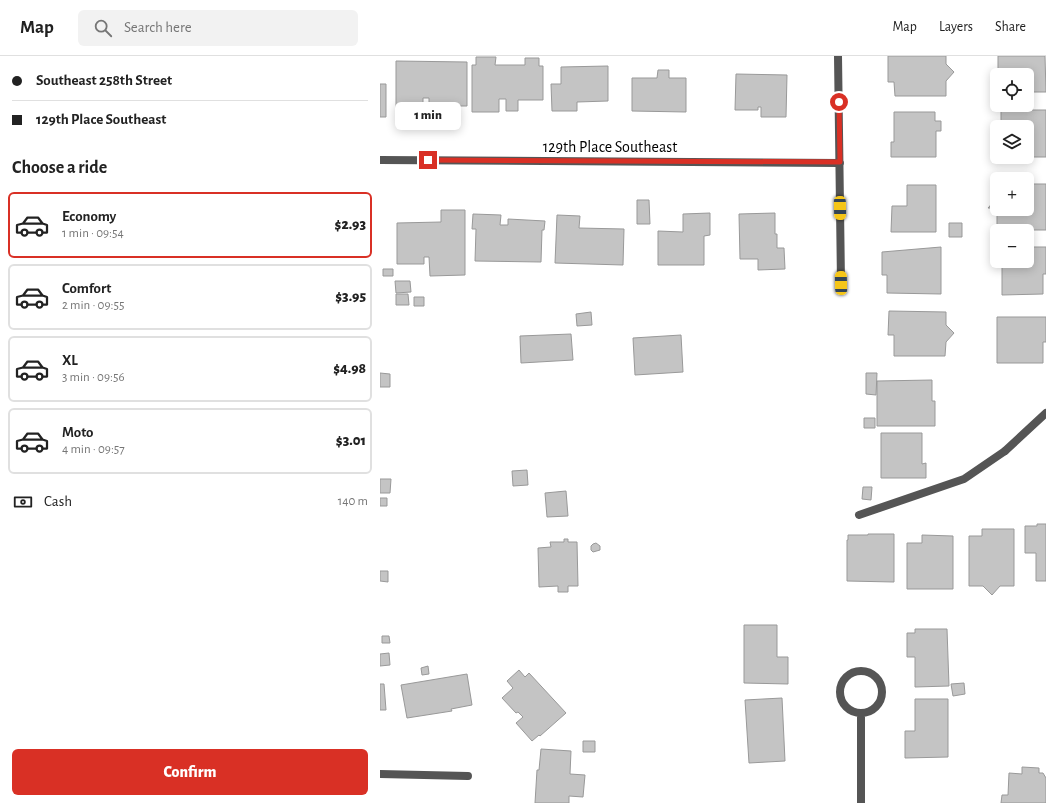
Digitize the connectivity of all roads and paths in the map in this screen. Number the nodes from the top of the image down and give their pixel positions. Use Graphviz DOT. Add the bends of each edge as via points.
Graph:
graph roads {
  1 [pos="838,56"];
  2 [pos="380,160"];
  3 [pos="840,162"];
  4 [pos="841,283"];
  5 [pos="1046,413"];
  6 [pos="858,515"];
  7 [pos="861,713"];
  8 [pos="380,774"];
  9 [pos="468,776"];
  10 [pos="861,803"];
  1 -- 3 [label="street"];
  2 -- 3 [label="street, 129th Place Southeast"];
  3 -- 4 [label="street"];
  5 -- 6 [label="street" via="1005,451 964,479"];
  7 -- 7 [label="street" via="869,712 876,707 882,692 876,677 860,671 846,677 839,692 846,707 853,712"];
  7 -- 10 [label="street"];
  8 -- 9 [label="street"];
}
